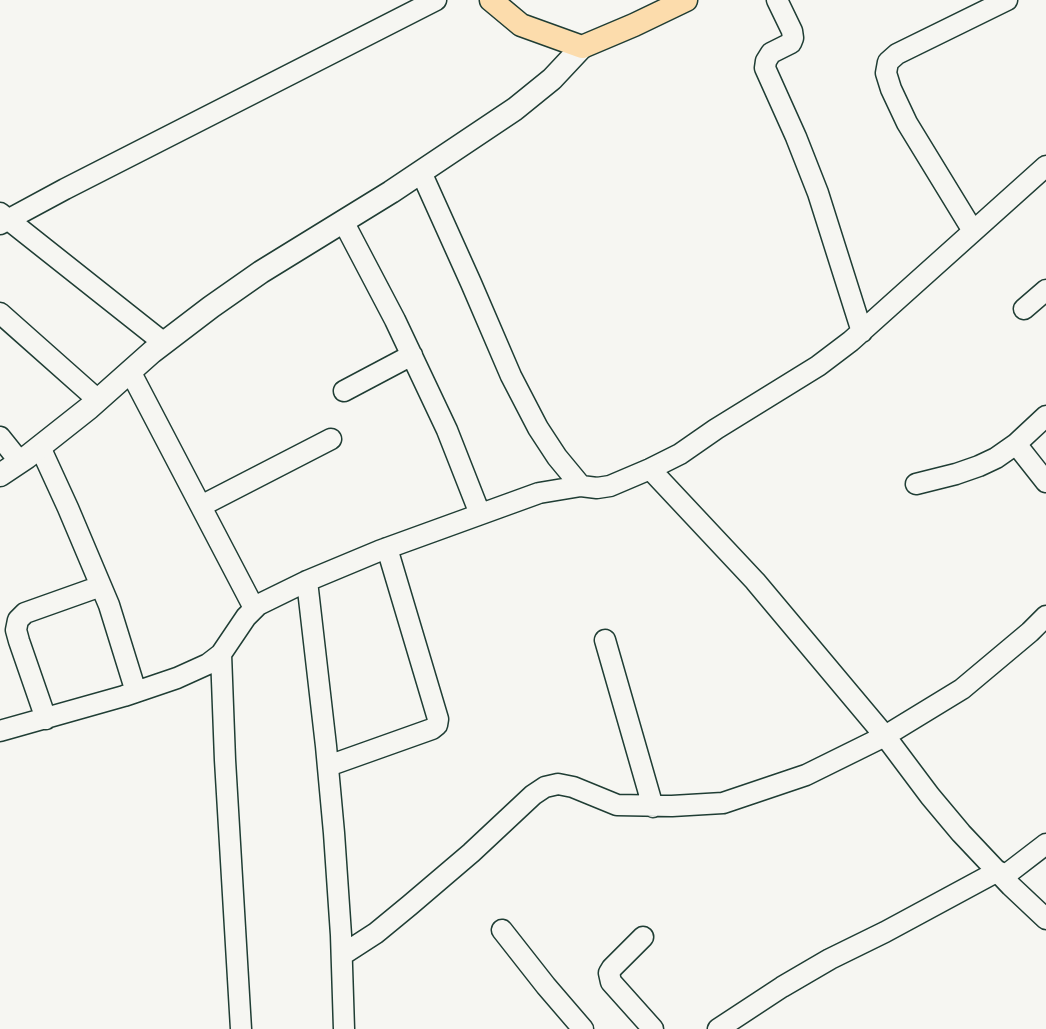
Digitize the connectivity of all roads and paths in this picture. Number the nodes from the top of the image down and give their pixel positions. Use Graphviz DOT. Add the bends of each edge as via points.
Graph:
graph roads {
  1 [pos="436,0"];
  2 [pos="491,0"];
  3 [pos="686,0"];
  4 [pos="777,0"];
  5 [pos="1008,0"];
  6 [pos="582,47"];
  7 [pos="1046,166"];
  8 [pos="420,172"];
  9 [pos="3,219"];
  10 [pos="343,221"];
  11 [pos="973,231"];
  12 [pos="1046,290"];
  13 [pos="1024,309"];
  14 [pos="0,313"];
  15 [pos="862,332"];
  16 [pos="164,343"];
  17 [pos="412,355"];
  18 [pos="130,371"];
  19 [pos="344,391"];
  20 [pos="98,400"];
  21 [pos="1046,416"];
  22 [pos="0,437"];
  23 [pos="331,439"];
  24 [pos="1016,444"];
  25 [pos="40,447"];
  26 [pos="20,462"];
  27 [pos="650,469"];
  28 [pos="0,475"];
  29 [pos="1046,482"];
  30 [pos="916,484"];
  31 [pos="581,486"];
  32 [pos="201,506"];
  33 [pos="480,514"];
  34 [pos="387,548"];
  35 [pos="307,581"];
  36 [pos="101,586"];
  37 [pos="254,608"];
  38 [pos="1046,616"];
  39 [pos="605,640"];
  40 [pos="221,654"];
  41 [pos="136,692"];
  42 [pos="46,719"];
  43 [pos="0,731"];
  44 [pos="885,736"];
  45 [pos="328,766"];
  46 [pos="653,807"];
  47 [pos="1046,844"];
  48 [pos="1000,874"];
  49 [pos="1046,919"];
  50 [pos="502,930"];
  51 [pos="643,937"];
  52 [pos="342,955"];
  53 [pos="241,1029"];
  54 [pos="344,1029"];
  55 [pos="583,1029"];
  56 [pos="653,1029"];
  57 [pos="718,1029"];
  1 -- 9 [label="street"];
  2 -- 6 [label="main road" via="521,25"];
  3 -- 6 [label="main road"];
  4 -- 15 [label="street" via="793,38 791,43 771,53 765,68 818,192"];
  5 -- 11 [label="street" via="897,54 888,62 886,73 890,89 907,123"];
  6 -- 8 [label="main road" via="552,79 515,109"];
  7 -- 11 [label="street"];
  8 -- 10 [label="main road"];
  8 -- 31 [label="street" via="510,376 538,428"];
  9 -- 16 [label="street"];
  10 -- 16 [label="main road" via="210,307"];
  10 -- 17 [label="street"];
  11 -- 15 [label="street"];
  12 -- 13 [label="street"];
  14 -- 20 [label="street"];
  15 -- 27 [label="street" via="818,366 680,454"];
  16 -- 18 [label="main road"];
  17 -- 19 [label="street"];
  17 -- 33 [label="street" via="448,430"];
  18 -- 20 [label="main road"];
  18 -- 32 [label="street"];
  20 -- 25 [label="main road"];
  21 -- 24 [label="street"];
  22 -- 26 [label="street"];
  23 -- 32 [label="street"];
  24 -- 29 [label="street"];
  24 -- 30 [label="street" via="979,466"];
  25 -- 26 [label="main road"];
  25 -- 36 [label="street"];
  26 -- 28 [label="main road"];
  27 -- 31 [label="street" via="610,486"];
  27 -- 44 [label="street" via="755,580"];
  31 -- 33 [label="street" via="540,492"];
  32 -- 37 [label="street"];
  33 -- 34 [label="street"];
  34 -- 35 [label="street"];
  34 -- 45 [label="street" via="438,719 437,725"];
  35 -- 37 [label="street"];
  35 -- 45 [label="street"];
  36 -- 41 [label="street"];
  36 -- 42 [label="street" via="25,613 18,620 16,630 19,641"];
  37 -- 40 [label="street"];
  38 -- 44 [label="street" via="962,689"];
  39 -- 46 [label="street"];
  40 -- 41 [label="street" via="208,664 177,678"];
  40 -- 53 [label="street"];
  41 -- 42 [label="street"];
  42 -- 43 [label="street"];
  44 -- 46 [label="street" via="806,776 723,803"];
  44 -- 48 [label="street" via="930,796"];
  45 -- 52 [label="street"];
  46 -- 52 [label="street" via="617,805 573,787 558,784 545,787 410,905 376,933"];
  47 -- 48 [label="street"];
  48 -- 49 [label="street"];
  48 -- 57 [label="street" via="830,959"];
  50 -- 55 [label="street"];
  51 -- 56 [label="street" via="610,973 611,982"];
  52 -- 54 [label="street"];
}
